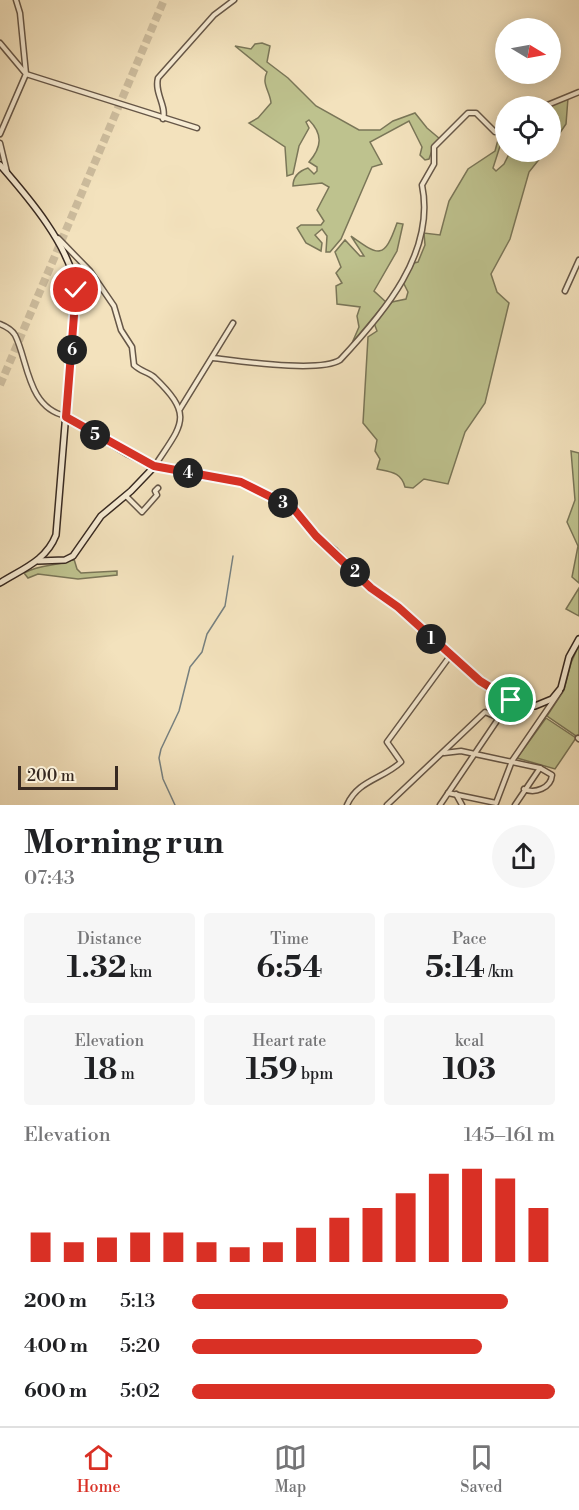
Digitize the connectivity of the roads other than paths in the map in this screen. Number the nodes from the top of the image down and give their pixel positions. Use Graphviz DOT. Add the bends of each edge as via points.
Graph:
graph roads {
  1 [pos="16,0"];
  2 [pos="234,0"];
  3 [pos="0,43"];
  4 [pos="26,74"];
  5 [pos="579,92"];
  6 [pos="561,99"];
  7 [pos="162,120"];
  8 [pos="196,128"];
  9 [pos="495,132"];
  10 [pos="0,134"];
  11 [pos="0,143"];
  12 [pos="0,165"];
  13 [pos="7,173"];
  14 [pos="51,232"];
  15 [pos="579,260"];
  16 [pos="565,291"];
  17 [pos="233,323"];
  18 [pos="0,324"];
  19 [pos="213,358"];
  20 [pos="180,409"];
  21 [pos="66,417"];
  22 [pos="154,466"];
  23 [pos="158,488"];
  24 [pos="126,496"];
  25 [pos="38,561"];
  26 [pos="0,583"];
  27 [pos="579,639"];
  28 [pos="450,656"];
  29 [pos="561,688"];
  30 [pos="511,700"];
  31 [pos="499,718"];
  32 [pos="442,753"];
  33 [pos="475,754"];
  34 [pos="512,761"];
  35 [pos="540,768"];
  36 [pos="526,790"];
  37 [pos="448,793"];
  38 [pos="455,793"];
  39 [pos="498,804"];
  40 [pos="347,805"];
  41 [pos="387,805"];
  42 [pos="440,805"];
  43 [pos="462,805"];
  44 [pos="515,805"];
  1 -- 4 [label="street"];
  2 -- 7 [label="street" via="214,15 158,78"];
  3 -- 4 [label="street"];
  4 -- 7 [label="street"];
  4 -- 10 [label="street"];
  5 -- 6 [label="street"];
  7 -- 8 [label="street"];
  9 -- 19 [label="street" via="476,113 468,113 434,147 434,164 422,185 425,199 415,254 391,299 340,360 329,365 302,365"];
  11 -- 13 [label="street"];
  12 -- 13 [label="street"];
  13 -- 14 [label="street"];
  14 -- 20 [label="street" via="90,271 114,306 121,330 130,340 134,366 152,375"];
  14 -- 21 [label="street" via="70,262 76,290"];
  15 -- 16 [label="street"];
  17 -- 19 [label="street"];
  18 -- 21 [label="street" via="15,335 26,375 40,398 54,412"];
  19 -- 20 [label="street"];
  20 -- 22 [label="street" via="181,422"];
  21 -- 22 [label="street"];
  21 -- 25 [label="street" via="56,535"];
  22 -- 24 [label="street"];
  22 -- 28 [label="street" via="241,482 293,508 316,536 371,588 398,607"];
  23 -- 24 [label="street" via="157,495 142,512"];
  24 -- 25 [label="street" via="101,516 70,559"];
  25 -- 26 [label="street"];
  27 -- 29 [label="street" via="569,657"];
  28 -- 30 [label="street" via="492,690"];
  28 -- 40 [label="street" via="387,742 401,762 359,787"];
  29 -- 30 [label="street" via="542,705"];
  29 -- 34 [label="street" via="556,701"];
  30 -- 31 [label="street"];
  31 -- 32 [label="street" via="485,712"];
  31 -- 33 [label="street"];
  32 -- 33 [label="street"];
  32 -- 41 [label="street"];
  33 -- 34 [label="street"];
  33 -- 37 [label="street"];
  34 -- 35 [label="street"];
  34 -- 39 [label="street"];
  35 -- 36 [label="street"];
  35 -- 36 [label="street" via="549,771 553,778 537,791"];
  36 -- 44 [label="street"];
  37 -- 38 [label="street"];
  37 -- 42 [label="street"];
  38 -- 39 [label="street"];
  38 -- 43 [label="street"];
}
